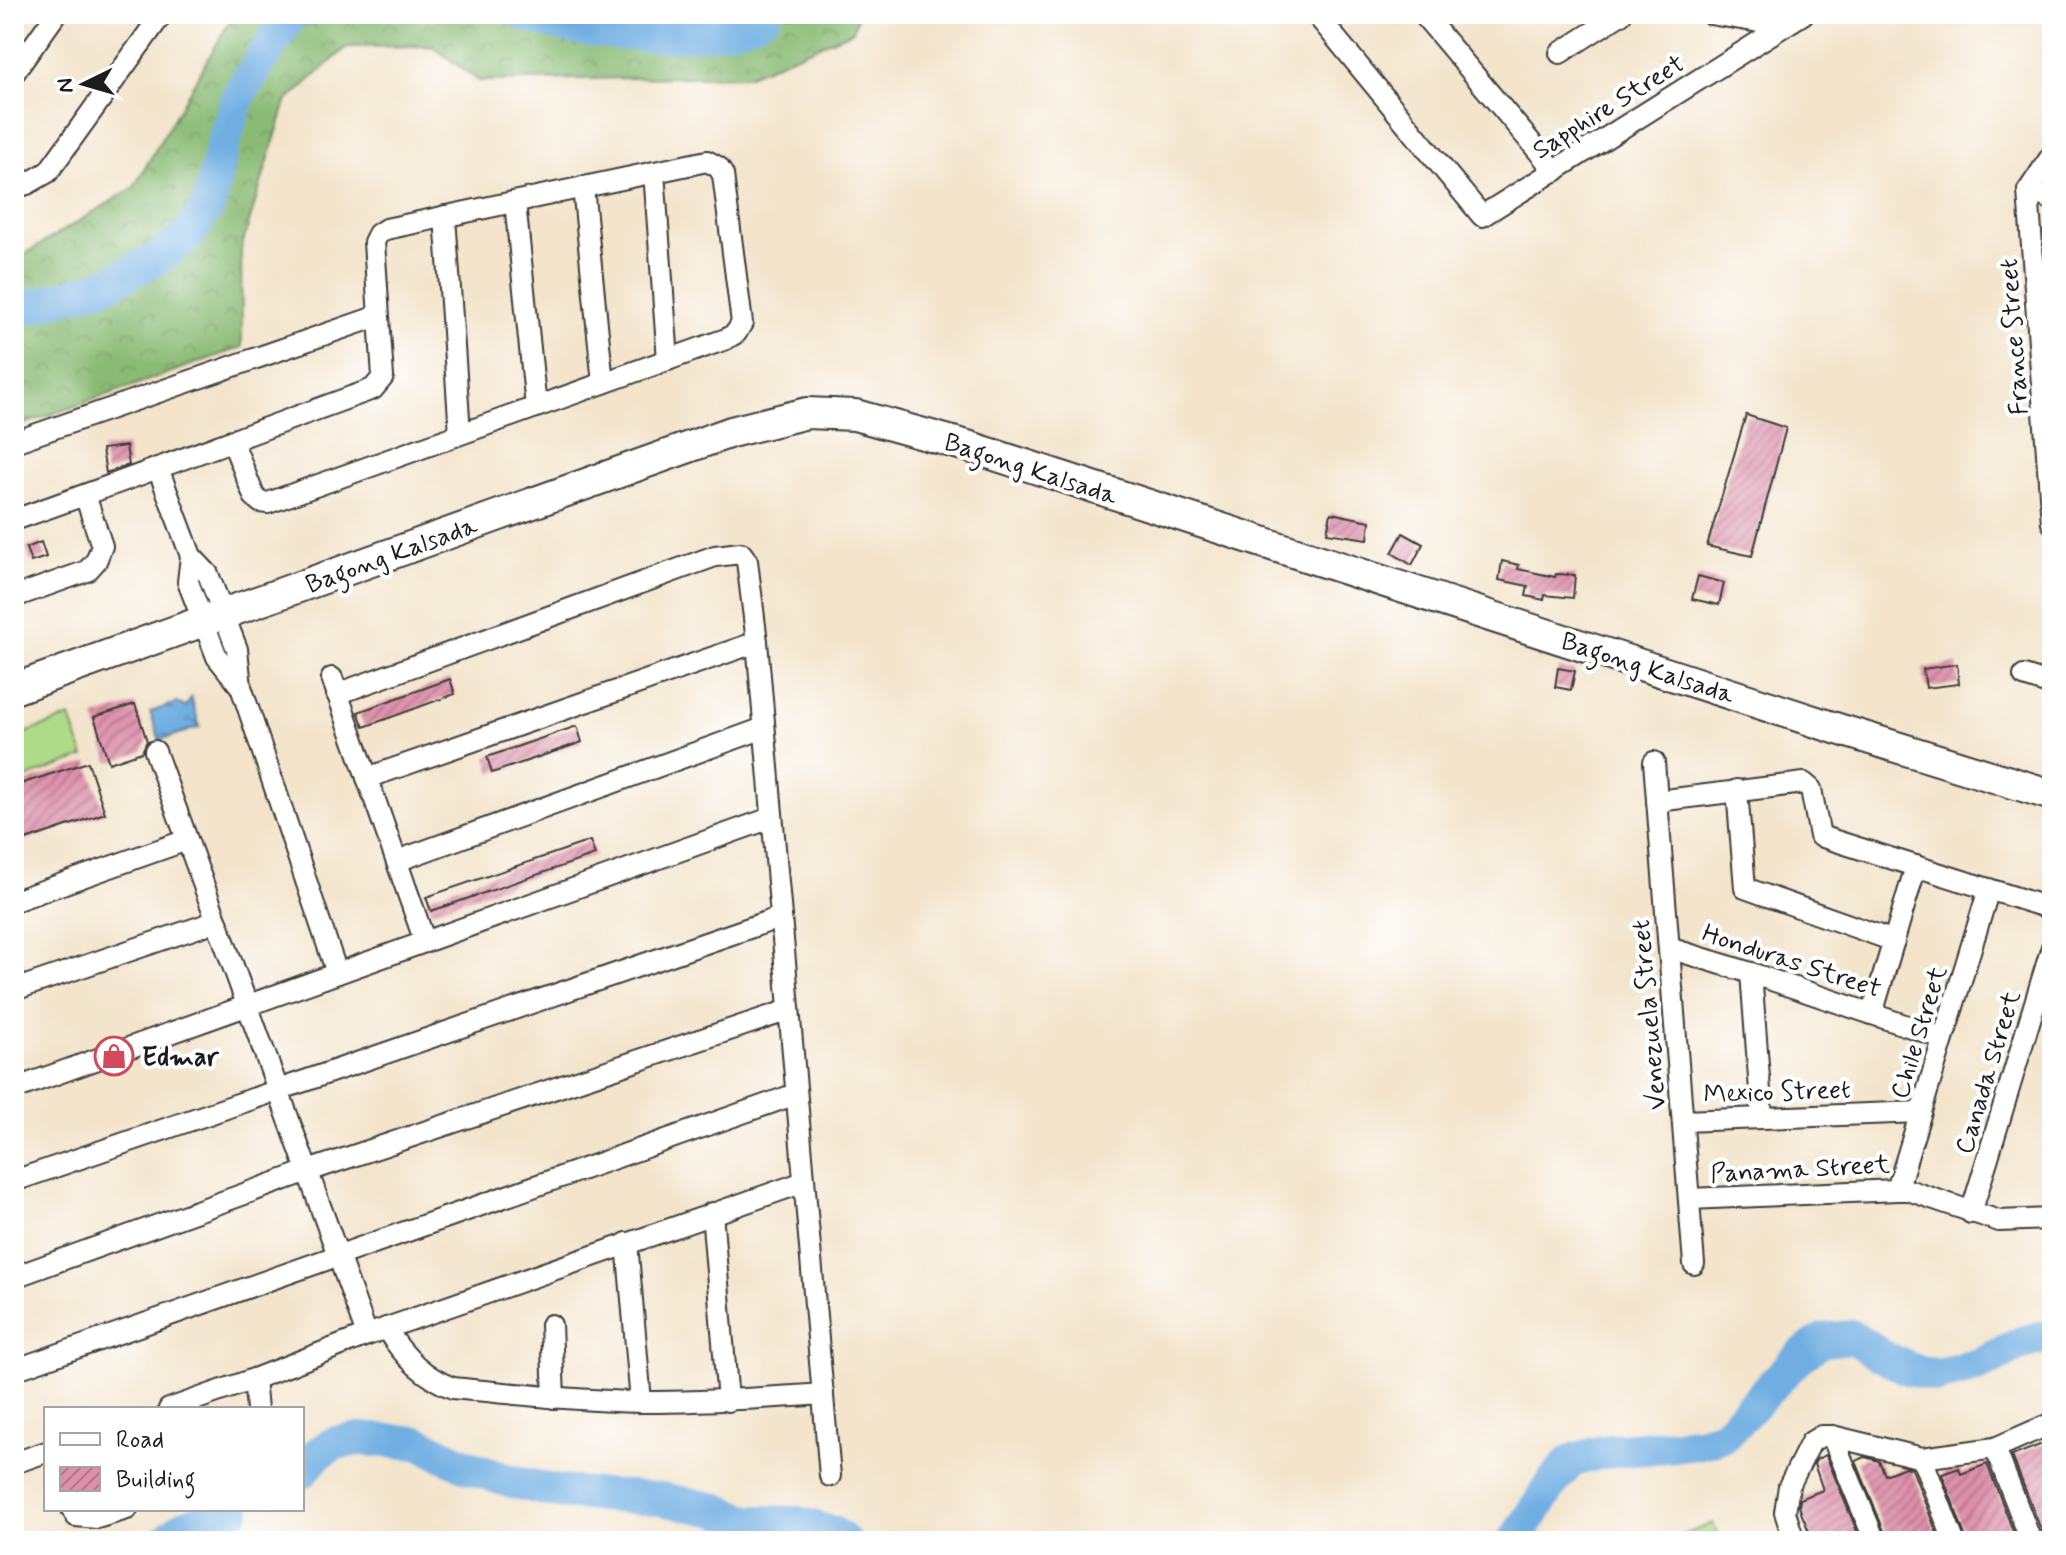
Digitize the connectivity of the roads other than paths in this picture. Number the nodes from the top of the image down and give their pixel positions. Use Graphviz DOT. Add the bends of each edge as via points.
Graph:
graph roads {
  1 [pos="56,14"];
  2 [pos="162,14"];
  3 [pos="1316,14"];
  4 [pos="1423,14"];
  5 [pos="1621,14"];
  6 [pos="1710,14"];
  7 [pos="1803,14"];
  8 [pos="1784,26"];
  9 [pos="1560,53"];
  10 [pos="14,73"];
  11 [pos="2052,155"];
  12 [pos="1555,171"];
  13 [pos="654,172"];
  14 [pos="583,187"];
  15 [pos="14,188"];
  16 [pos="2028,191"];
  17 [pos="2052,199"];
  18 [pos="515,202"];
  19 [pos="445,216"];
  20 [pos="2043,283"];
  21 [pos="378,316"];
  22 [pos="668,360"];
  23 [pos="2046,368"];
  24 [pos="603,383"];
  25 [pos="536,407"];
  26 [pos="460,433"];
  27 [pos="232,440"];
  28 [pos="14,442"];
  29 [pos="2049,448"];
  30 [pos="158,468"];
  31 [pos="85,495"];
  32 [pos="14,520"];
  33 [pos="2052,523"];
  34 [pos="14,597"];
  35 [pos="213,618"];
  36 [pos="757,642"];
  37 [pos="2024,676"];
  38 [pos="2052,685"];
  39 [pos="14,689"];
  40 [pos="764,728"];
  41 [pos="155,751"];
  42 [pos="1654,762"];
  43 [pos="367,778"];
  44 [pos="1737,790"];
  45 [pos="2052,795"];
  46 [pos="1657,801"];
  47 [pos="771,818"];
  48 [pos="187,840"];
  49 [pos="397,861"];
  50 [pos="1916,866"];
  51 [pos="1989,889"];
  52 [pos="14,901"];
  53 [pos="2052,909"];
  54 [pos="781,917"];
  55 [pos="217,921"];
  56 [pos="1894,941"];
  57 [pos="425,942"];
  58 [pos="2052,947"];
  59 [pos="1669,948"];
  60 [pos="337,973"];
  61 [pos="1751,973"];
  62 [pos="14,990"];
  63 [pos="247,1005"];
  64 [pos="789,1010"];
  65 [pos="1872,1014"];
  66 [pos="1943,1038"];
  67 [pos="14,1089"];
  68 [pos="278,1090"];
  69 [pos="796,1094"];
  70 [pos="1921,1112"];
  71 [pos="1762,1117"];
  72 [pos="1683,1121"];
  73 [pos="308,1171"];
  74 [pos="14,1181"];
  75 [pos="804,1182"];
  76 [pos="1897,1190"];
  77 [pos="1689,1199"];
  78 [pos="712,1213"];
  79 [pos="1971,1213"];
  80 [pos="2052,1217"];
  81 [pos="627,1243"];
  82 [pos="337,1254"];
  83 [pos="1694,1264"];
  84 [pos="14,1277"];
  85 [pos="551,1325"];
  86 [pos="376,1331"];
  87 [pos="14,1370"];
  88 [pos="254,1379"];
  89 [pos="823,1394"];
  90 [pos="554,1398"];
  91 [pos="728,1401"];
  92 [pos="641,1402"];
  93 [pos="175,1407"];
  94 [pos="257,1407"];
  95 [pos="2052,1423"];
  96 [pos="1832,1436"];
  97 [pos="1995,1448"];
  98 [pos="44,1454"];
  99 [pos="1922,1458"];
  100 [pos="14,1463"];
  101 [pos="830,1476"];
  102 [pos="73,1511"];
  103 [pos="120,1511"];
  104 [pos="1786,1536"];
  105 [pos="1875,1541"];
  106 [pos="1954,1541"];
  107 [pos="2031,1541"];
  1 -- 10 [label="street"];
  2 -- 15 [label="street" via="48,172"];
  3 -- 12 [label="street, Sapphire Street" via="1482,216"];
  4 -- 12 [label="street"];
  5 -- 9 [label="street"];
  6 -- 8 [label="street"];
  7 -- 8 [label="street, Sapphire Street"];
  8 -- 12 [label="street, Sapphire Street"];
  11 -- 16 [label="street"];
  13 -- 14 [label="street"];
  13 -- 22 [label="street"];
  13 -- 22 [label="street" via="707,161 723,175 742,323 726,339"];
  14 -- 18 [label="street"];
  14 -- 24 [label="street"];
  16 -- 17 [label="street"];
  16 -- 20 [label="street, France Street"];
  18 -- 19 [label="street"];
  18 -- 25 [label="street"];
  19 -- 21 [label="street" via="378,234"];
  19 -- 26 [label="street"];
  20 -- 23 [label="street, France Street"];
  21 -- 27 [label="street" via="380,384"];
  21 -- 28 [label="street"];
  22 -- 24 [label="street"];
  23 -- 29 [label="street, France Street"];
  24 -- 25 [label="street"];
  25 -- 26 [label="street"];
  26 -- 27 [label="street" via="268,503 254,496"];
  27 -- 30 [label="street"];
  29 -- 33 [label="street, France Street"];
  30 -- 31 [label="street"];
  30 -- 35 [label="street" via="191,556 208,574"];
  31 -- 32 [label="street"];
  31 -- 34 [label="street" via="102,546 96,561 87,571"];
  35 -- 39 [label="street, Bagong Kalsada"];
  35 -- 45 [label="street, Bagong Kalsada" via="731,432 807,413 855,415 967,446"];
  35 -- 60 [label="street" via="237,649 241,687"];
  36 -- 40 [label="street"];
  36 -- 43 [label="street"];
  36 -- 43 [label="street" via="747,561 741,553 731,552 335,686"];
  37 -- 38 [label="street"];
  40 -- 47 [label="street"];
  40 -- 49 [label="street"];
  41 -- 48 [label="street"];
  42 -- 46 [label="street, Venezuela Street"];
  43 -- 49 [label="street"];
  44 -- 46 [label="street"];
  44 -- 50 [label="street" via="1804,783 1811,789 1820,836"];
  44 -- 56 [label="street" via="1745,888"];
  46 -- 59 [label="street, Venezuela Street"];
  47 -- 54 [label="street"];
  47 -- 57 [label="street"];
  48 -- 52 [label="street"];
  48 -- 55 [label="street"];
  49 -- 57 [label="street"];
  50 -- 51 [label="street"];
  50 -- 56 [label="street"];
  51 -- 53 [label="street"];
  51 -- 66 [label="street, Chile Street"];
  54 -- 64 [label="street"];
  54 -- 68 [label="street"];
  55 -- 62 [label="street"];
  55 -- 63 [label="street"];
  56 -- 65 [label="street"];
  57 -- 60 [label="street"];
  58 -- 79 [label="street, Canada Street"];
  59 -- 61 [label="street, Honduras Street"];
  59 -- 72 [label="street, Venezuela Street"];
  60 -- 63 [label="street"];
  61 -- 65 [label="street, Honduras Street"];
  61 -- 71 [label="street"];
  63 -- 67 [label="street"];
  63 -- 68 [label="street"];
  64 -- 69 [label="street"];
  64 -- 73 [label="street"];
  65 -- 66 [label="street, Honduras Street"];
  66 -- 70 [label="street, Chile Street"];
  68 -- 73 [label="street"];
  68 -- 74 [label="street"];
  69 -- 75 [label="street"];
  69 -- 82 [label="street"];
  70 -- 71 [label="street, Mexico Street"];
  70 -- 76 [label="street, Chile Street"];
  71 -- 72 [label="street, Mexico Street"];
  72 -- 77 [label="street, Venezuela Street"];
  73 -- 82 [label="street"];
  73 -- 84 [label="street"];
  75 -- 78 [label="street"];
  75 -- 89 [label="street"];
  76 -- 77 [label="street, Panama Street"];
  76 -- 79 [label="street, Panama Street"];
  77 -- 83 [label="street, Venezuela Street"];
  78 -- 81 [label="street"];
  78 -- 91 [label="street"];
  79 -- 80 [label="street, Panama Street" via="1999,1221"];
  81 -- 86 [label="street"];
  81 -- 92 [label="street"];
  82 -- 86 [label="street"];
  82 -- 87 [label="street"];
  85 -- 90 [label="street"];
  86 -- 88 [label="street"];
  86 -- 90 [label="street" via="439,1383"];
  88 -- 93 [label="street"];
  88 -- 94 [label="street"];
  89 -- 91 [label="street"];
  89 -- 101 [label="street"];
  90 -- 92 [label="street"];
  91 -- 92 [label="street"];
  95 -- 97 [label="street"];
  96 -- 99 [label="street"];
  96 -- 104 [label="street" via="1811,1442 1797,1468 1786,1499"];
  96 -- 105 [label="street"];
  97 -- 99 [label="street"];
  97 -- 107 [label="street"];
  98 -- 100 [label="street"];
  99 -- 106 [label="street"];
  102 -- 103 [label="street" via="97,1518"];
}
